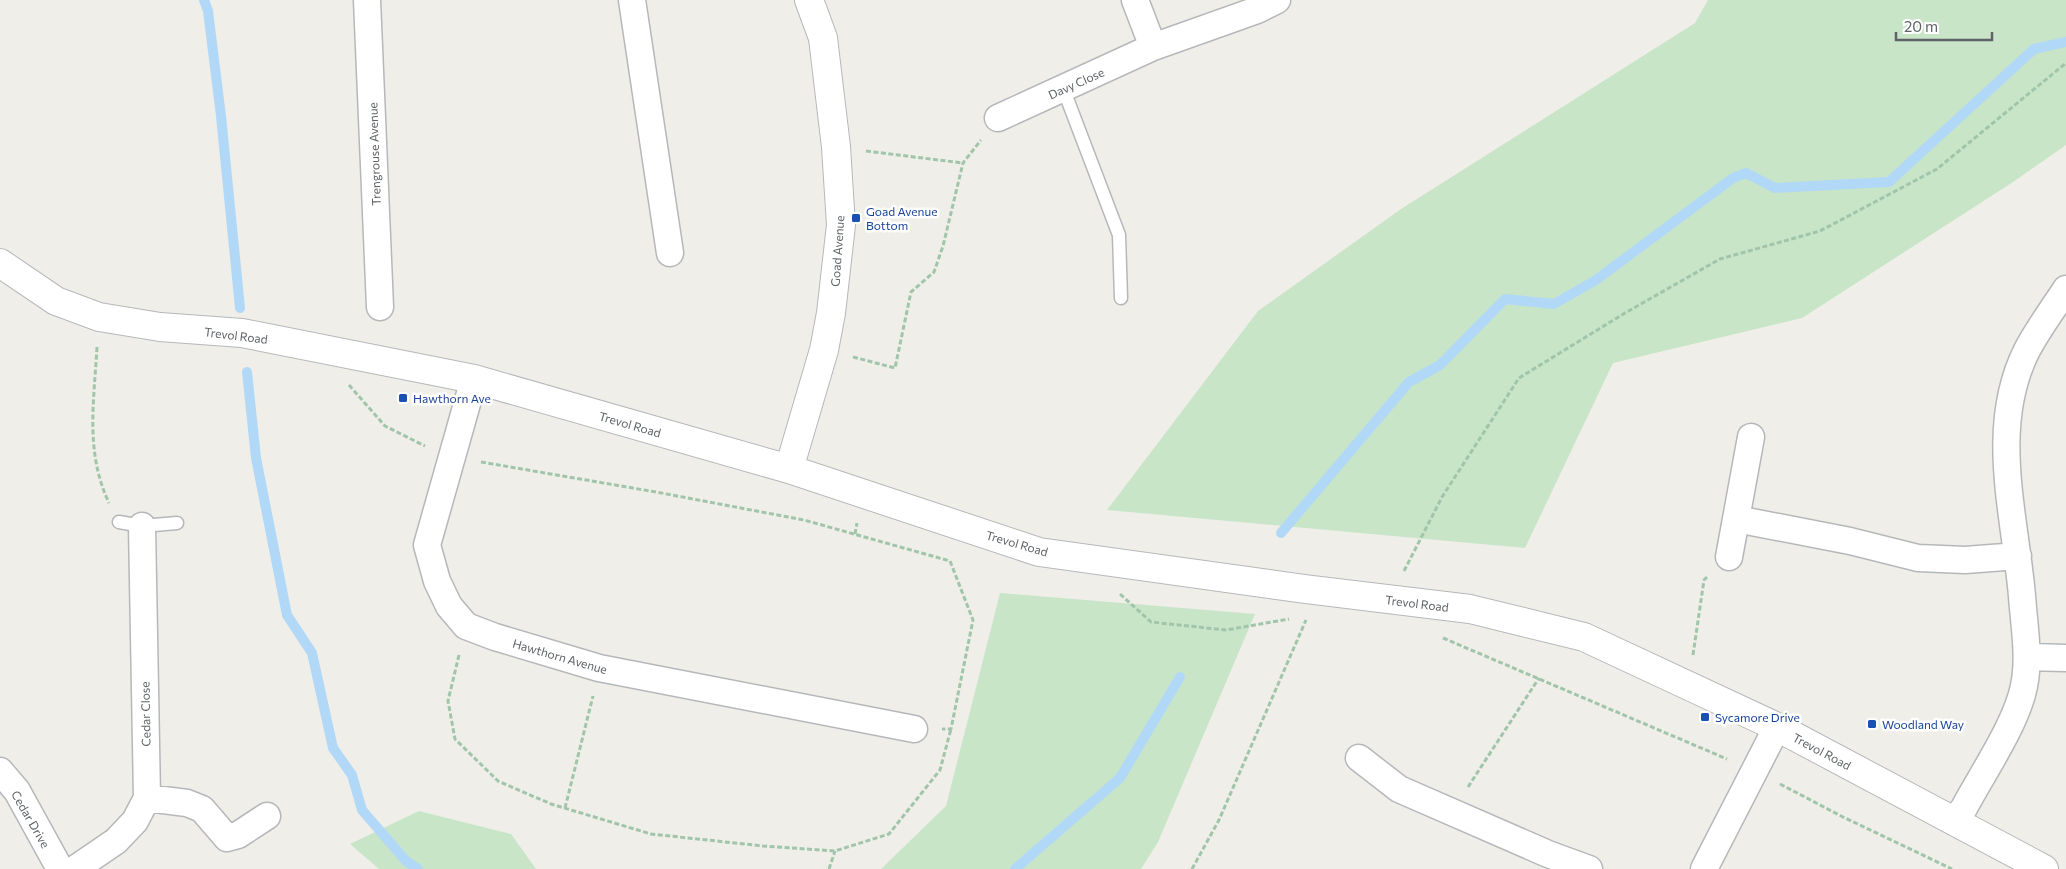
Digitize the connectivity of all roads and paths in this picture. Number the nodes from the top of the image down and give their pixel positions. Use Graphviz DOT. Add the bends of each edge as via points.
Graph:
graph roads {
  1 [pos="367,0"];
  2 [pos="632,0"];
  3 [pos="809,0"];
  4 [pos="1134,0"];
  5 [pos="1267,5"];
  6 [pos="1153,47"];
  7 [pos="2066,63"];
  8 [pos="1063,88"];
  9 [pos="998,118"];
  10 [pos="836,147"];
  11 [pos="670,253"];
  12 [pos="0,263"];
  13 [pos="2064,296"];
  14 [pos="1122,298"];
  15 [pos="380,307"];
  16 [pos="99,317"];
  17 [pos="824,350"];
  18 [pos="344,353"];
  19 [pos="474,379"];
  20 [pos="1751,437"];
  21 [pos="452,457"];
  22 [pos="789,469"];
  23 [pos="1736,519"];
  24 [pos="130,524"];
  25 [pos="177,524"];
  26 [pos="2018,556"];
  27 [pos="1729,557"];
  28 [pos="1101,560"];
  29 [pos="1390,599"];
  30 [pos="1299,618"];
  31 [pos="1292,619"];
  32 [pos="466,626"];
  33 [pos="1438,636"];
  34 [pos="2027,657"];
  35 [pos="2066,658"];
  36 [pos="599,668"];
  37 [pos="1539,678"];
  38 [pos="1688,685"];
  39 [pos="952,726"];
  40 [pos="1778,727"];
  41 [pos="914,729"];
  42 [pos="1359,758"];
  43 [pos="1755,770"];
  44 [pos="0,771"];
  45 [pos="147,798"];
  46 [pos="565,808"];
  47 [pos="1452,812"];
  48 [pos="267,816"];
  49 [pos="1954,821"];
  50 [pos="835,851"];
  51 [pos="60,869"];
  52 [pos="75,869"];
  53 [pos="829,869"];
  54 [pos="1192,869"];
  55 [pos="1589,869"];
  56 [pos="1704,869"];
  57 [pos="1952,869"];
  58 [pos="2044,869"];
  1 -- 15 [label="street, Trengrouse Avenue"];
  2 -- 11 [label="street"];
  3 -- 10 [label="street, Goad Avenue" via="823,38"];
  4 -- 6 [label="street"];
  5 -- 6 [label="street, Davy Close"];
  6 -- 8 [label="street, Davy Close"];
  7 -- 29 [label="path" via="1937,169 1820,231 1720,259 1518,378 1442,498"];
  8 -- 9 [label="street, Davy Close"];
  8 -- 14 [label="lane" via="1119,235"];
  10 -- 17 [label="street, Goad Avenue" via="841,225 832,313"];
  10 -- 17 [label="path" via="963,163 934,272 911,292 895,368"];
  12 -- 16 [label="street, Trevol Road" via="56,301"];
  13 -- 26 [label="street" via="2027,350 2012,393 2006,435 2007,479"];
  16 -- 18 [label="street, Trevol Road" via="160,327 242,334"];
  16 -- 24 [label="path" via="92,442 100,484"];
  17 -- 22 [label="street, Goad Avenue"];
  18 -- 19 [label="street, Trevol Road"];
  18 -- 21 [label="path" via="349,386 384,426"];
  19 -- 21 [label="street, Hawthorn Avenue"];
  19 -- 22 [label="street, Trevol Road"];
  20 -- 23 [label="street"];
  21 -- 32 [label="street, Hawthorn Avenue" via="427,545 436,581 449,606"];
  21 -- 39 [label="path" via="804,520 950,561 973,620"];
  22 -- 28 [label="street, Trevol Road" via="1039,552"];
  23 -- 26 [label="street" via="1918,558 1965,560"];
  23 -- 27 [label="street"];
  24 -- 25 [label="lane"];
  24 -- 45 [label="street, Cedar Close"];
  26 -- 34 [label="street"];
  27 -- 38 [label="path" via="1704,580"];
  28 -- 29 [label="street, Trevol Road"];
  28 -- 31 [label="path" via="1110,586 1151,622 1226,630"];
  29 -- 38 [label="street, Trevol Road" via="1470,609 1584,637"];
  30 -- 54 [label="path" via="1307,618 1219,820"];
  32 -- 36 [label="street, Hawthorn Avenue"];
  32 -- 46 [label="path" via="448,700 455,740 498,782"];
  33 -- 37 [label="path"];
  34 -- 35 [label="street"];
  34 -- 49 [label="street" via="2024,687 2012,720"];
  36 -- 41 [label="street, Hawthorn Avenue"];
  36 -- 46 [label="path"];
  37 -- 43 [label="path"];
  37 -- 47 [label="path"];
  38 -- 40 [label="street, Trevol Road"];
  39 -- 41 [label="path" via="951,730"];
  39 -- 50 [label="path" via="940,770 889,834"];
  40 -- 43 [label="street"];
  40 -- 49 [label="street, Trevol Road"];
  42 -- 47 [label="street" via="1399,789"];
  43 -- 56 [label="street"];
  43 -- 57 [label="path"];
  44 -- 51 [label="street, Cedar Drive" via="17,791"];
  45 -- 48 [label="street" via="187,803 202,809 227,838 238,835"];
  45 -- 52 [label="street, Cedar Close" via="135,821 116,841"];
  46 -- 50 [label="path" via="651,834"];
  47 -- 55 [label="street"];
  49 -- 58 [label="street, Trevol Road"];
  50 -- 53 [label="path"];
}
